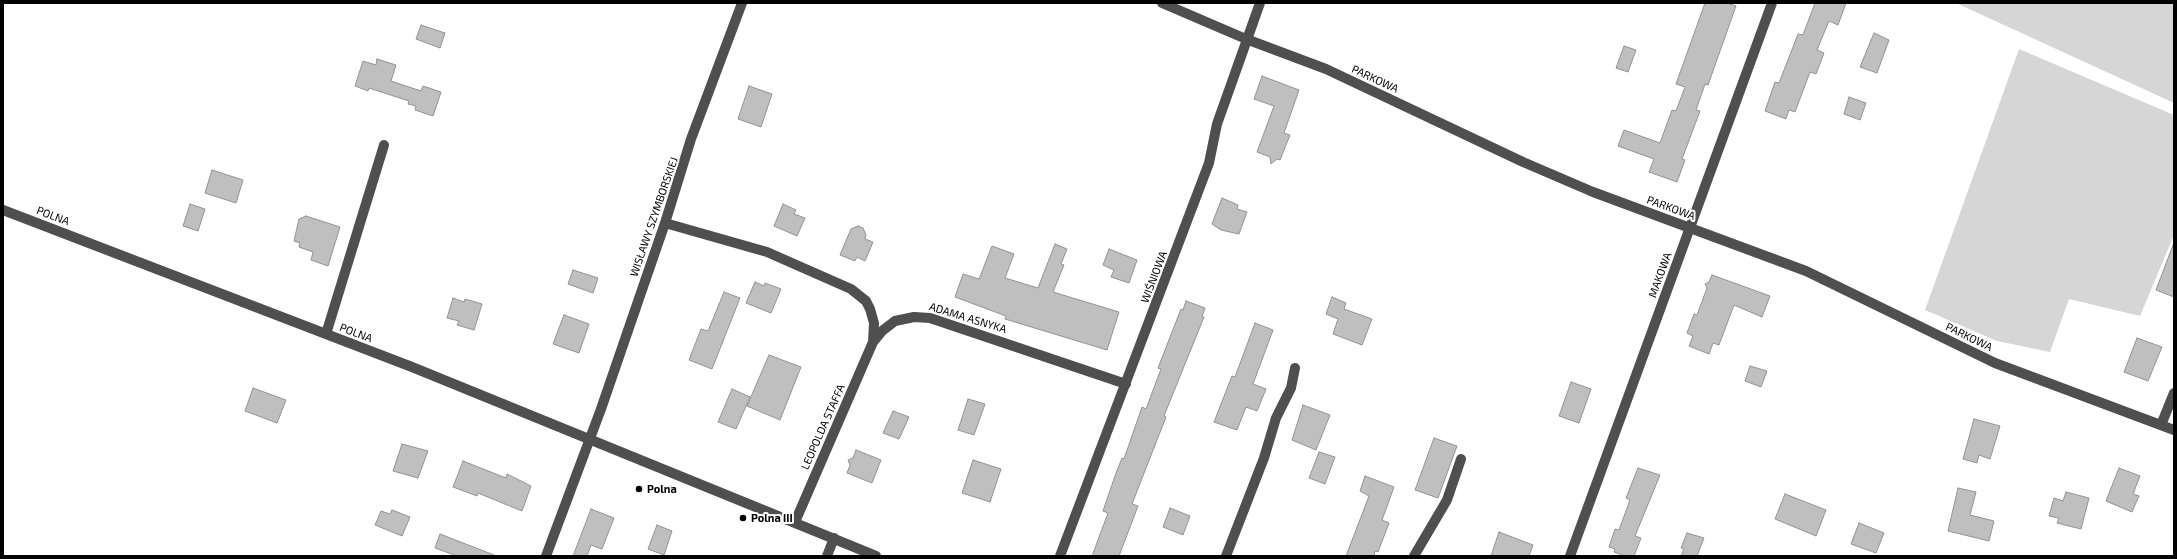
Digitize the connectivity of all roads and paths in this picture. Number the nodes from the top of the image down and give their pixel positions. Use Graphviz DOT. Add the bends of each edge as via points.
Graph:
graph roads {
  1 [pos="742,3"];
  2 [pos="1162,3"];
  3 [pos="1260,3"];
  4 [pos="1772,3"];
  5 [pos="1246,39"];
  6 [pos="384,146"];
  7 [pos="3,210"];
  8 [pos="665,223"];
  9 [pos="1690,228"];
  10 [pos="326,334"];
  11 [pos="873,342"];
  12 [pos="1295,368"];
  13 [pos="1126,384"];
  14 [pos="2174,393"];
  15 [pos="2162,425"];
  16 [pos="2174,430"];
  17 [pos="590,439"];
  18 [pos="1461,459"];
  19 [pos="795,522"];
  20 [pos="834,538"];
  21 [pos="546,556"];
  22 [pos="827,556"];
  23 [pos="876,556"];
  24 [pos="1060,556"];
  25 [pos="1226,556"];
  26 [pos="1414,556"];
  27 [pos="1570,556"];
  1 -- 8 [label="street, WISŁAWY SZYMBORSKIEJ" via="691,139"];
  2 -- 5 [label="street, PARKOWA"];
  3 -- 5 [label="street, WIŚNIOWA"];
  4 -- 9 [label="street, MAKOWA"];
  5 -- 9 [label="street, PARKOWA" via="1326,69 1564,180"];
  5 -- 13 [label="street, WIŚNIOWA" via="1217,124 1209,164"];
  6 -- 10 [label="street"];
  7 -- 10 [label="street, POLNA"];
  8 -- 11 [label="street" via="767,252 851,289 863,298 870,309 874,324"];
  8 -- 17 [label="street, WISŁAWY SZYMBORSKIEJ"];
  9 -- 15 [label="street, PARKOWA" via="1806,271 1996,362"];
  9 -- 27 [label="street, MAKOWA"];
  10 -- 17 [label="street, POLNA"];
  11 -- 13 [label="street, ADAMA ASNYKA" via="889,324 904,318 923,316"];
  11 -- 19 [label="street, LEOPOLDA STAFFA"];
  12 -- 25 [label="street" via="1291,388 1276,418 1264,458"];
  13 -- 24 [label="street, WIŚNIOWA"];
  14 -- 15 [label="street"];
  15 -- 16 [label="street, PARKOWA"];
  17 -- 19 [label="street, POLNA"];
  17 -- 21 [label="street, WISŁAWY SZYMBORSKIEJ"];
  18 -- 26 [label="street" via="1447,500"];
  19 -- 20 [label="street, POLNA"];
  20 -- 22 [label="street"];
  20 -- 23 [label="street, POLNA"];
}
